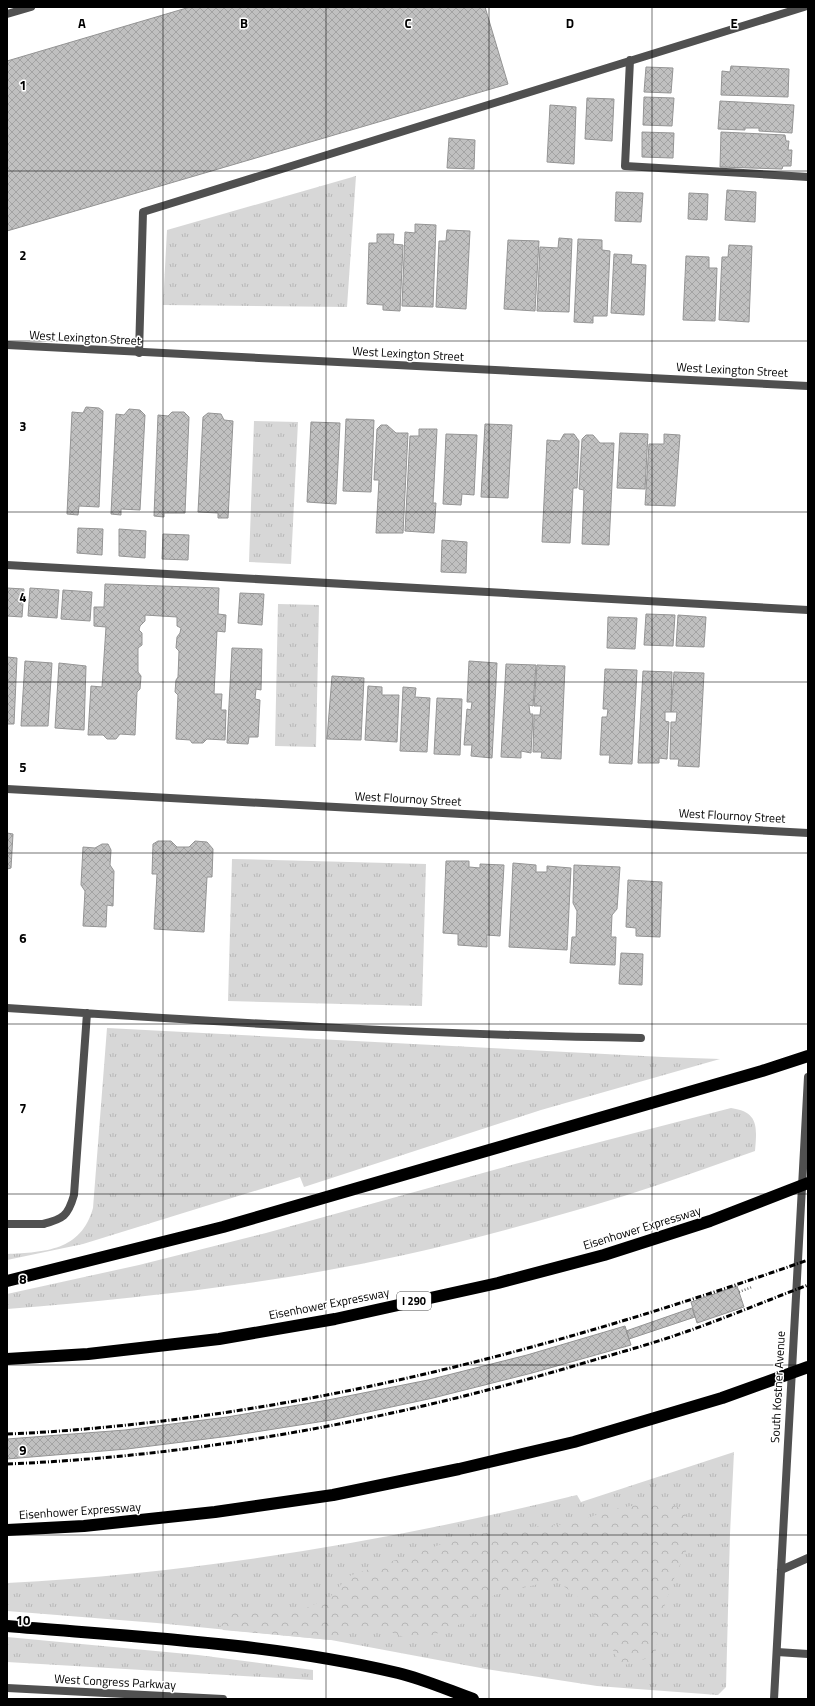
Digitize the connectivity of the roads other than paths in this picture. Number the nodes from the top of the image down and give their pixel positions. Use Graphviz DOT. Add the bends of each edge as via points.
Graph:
graph roads {
  1 [pos="31,7"];
  2 [pos="804,7"];
  3 [pos="7,14"];
  4 [pos="630,60"];
  5 [pos="808,177"];
  6 [pos="7,345"];
  7 [pos="139,353"];
  8 [pos="808,386"];
  9 [pos="7,565"];
  10 [pos="808,610"];
  11 [pos="7,789"];
  12 [pos="808,832"];
  13 [pos="7,1008"];
  14 [pos="87,1014"];
  15 [pos="641,1038"];
  16 [pos="808,1056"];
  17 [pos="808,1077"];
  18 [pos="808,1183"];
  19 [pos="7,1224"];
  20 [pos="7,1281"];
  21 [pos="7,1359"];
  22 [pos="808,1367"];
  23 [pos="7,1530"];
  24 [pos="808,1558"];
  25 [pos="781,1570"];
  26 [pos="7,1626"];
  27 [pos="777,1652"];
  28 [pos="808,1654"];
  29 [pos="7,1688"];
  30 [pos="223,1699"];
  31 [pos="473,1699"];
  32 [pos="774,1699"];
  1 -- 3 [label="street"];
  2 -- 4 [label="street"];
  4 -- 5 [label="street" via="625,166"];
  4 -- 7 [label="street" via="144,212"];
  6 -- 7 [label="street, West Lexington Street"];
  7 -- 8 [label="street, West Lexington Street"];
  9 -- 10 [label="street"];
  11 -- 12 [label="street, West Flournoy Street"];
  13 -- 14 [label="street"];
  14 -- 15 [label="street" via="561,1037"];
  14 -- 19 [label="street" via="74,1195 70,1209 61,1220 43,1224"];
  16 -- 20 [label="highway" via="223,1227"];
  17 -- 25 [label="street, South Kostner Avenue"];
  18 -- 21 [label="highway, Eisenhower Expressway / I 290" via="710,1221 604,1255 498,1283 335,1319 219,1339 88,1354"];
  22 -- 23 [label="highway, Eisenhower Expressway" via="722,1398 574,1442 341,1494 215,1512 84,1526"];
  24 -- 25 [label="street"];
  25 -- 27 [label="street, South Kostner Avenue"];
  26 -- 31 [label="highway" via="230,1644 320,1658 400,1673"];
  27 -- 28 [label="street"];
  27 -- 32 [label="street, South Kostner Avenue"];
  29 -- 30 [label="street, West Congress Parkway"];
}
